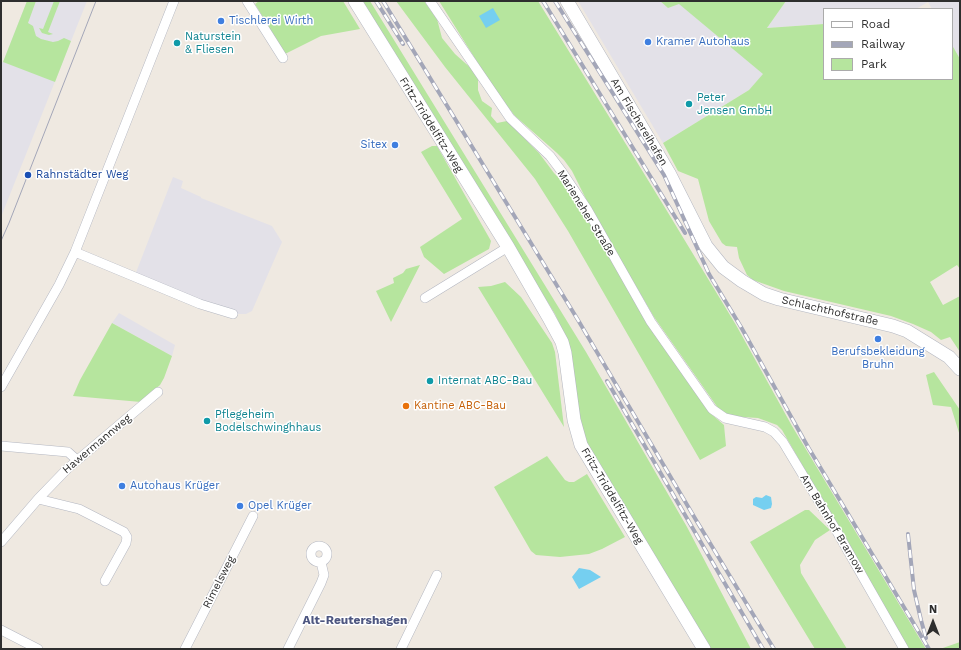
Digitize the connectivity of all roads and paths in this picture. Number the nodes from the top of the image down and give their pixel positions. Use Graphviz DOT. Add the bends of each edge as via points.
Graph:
graph roads {
  1 [pos="174,1"];
  2 [pos="247,1"];
  3 [pos="355,1"];
  4 [pos="430,1"];
  5 [pos="567,1"];
  6 [pos="282,58"];
  7 [pos="706,246"];
  8 [pos="508,248"];
  9 [pos="75,252"];
  10 [pos="425,298"];
  11 [pos="233,314"];
  12 [pos="960,369"];
  13 [pos="1,388"];
  14 [pos="158,392"];
  15 [pos="740,422"];
  16 [pos="1,446"];
  17 [pos="77,460"];
  18 [pos="38,499"];
  19 [pos="253,516"];
  20 [pos="1,542"];
  21 [pos="321,562"];
  22 [pos="436,575"];
  23 [pos="105,581"];
  24 [pos="1,630"];
  25 [pos="38,649"];
  26 [pos="185,649"];
  27 [pos="288,649"];
  28 [pos="401,649"];
  29 [pos="704,649"];
  30 [pos="904,649"];
  1 -- 9 [label="street"];
  2 -- 6 [label="street"];
  3 -- 8 [label="street, Fritz-Triddelfitz-Weg"];
  4 -- 15 [label="street, Marieneher Straße" via="510,118 550,156 562,172 587,209 651,322 712,409 725,418"];
  5 -- 7 [label="street, Am Fischereihafen" via="669,173"];
  7 -- 12 [label="street, Schlachthofstraße" via="723,267 764,294 907,331 940,350"];
  8 -- 10 [label="street"];
  8 -- 29 [label="street, Fritz-Triddelfitz-Weg" via="562,342 574,420 581,445"];
  9 -- 11 [label="street" via="200,304"];
  9 -- 13 [label="street"];
  14 -- 17 [label="street, Hawermannweg"];
  15 -- 30 [label="street, Am Bahnhof Bramow" via="774,432 783,442"];
  16 -- 17 [label="street" via="68,452"];
  17 -- 18 [label="street, Hawermannweg"];
  18 -- 20 [label="street, Hawermannweg"];
  18 -- 23 [label="street" via="79,509 124,532 126,543"];
  19 -- 26 [label="street, Rimelsweg"];
  21 -- 27 [label="street" via="324,575 321,583"];
  22 -- 28 [label="street"];
  24 -- 25 [label="street"];
}
